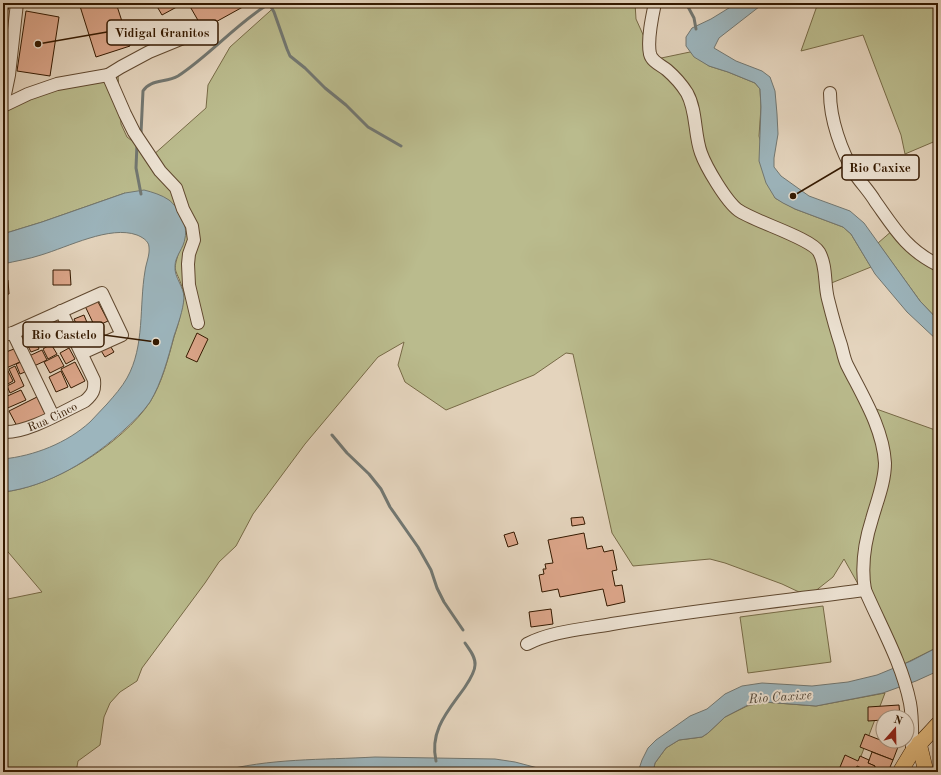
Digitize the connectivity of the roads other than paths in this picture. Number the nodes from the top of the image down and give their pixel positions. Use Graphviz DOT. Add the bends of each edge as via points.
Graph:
graph roads {
  1 [pos="17,3"];
  2 [pos="655,3"];
  3 [pos="188,36"];
  4 [pos="108,75"];
  5 [pos="830,93"];
  6 [pos="3,105"];
  7 [pos="938,265"];
  8 [pos="61,311"];
  9 [pos="198,323"];
  10 [pos="8,334"];
  11 [pos="82,353"];
  12 [pos="53,416"];
  13 [pos="3,432"];
  14 [pos="865,590"];
  15 [pos="527,644"];
  16 [pos="910,709"];
  17 [pos="938,724"];
  18 [pos="915,748"];
  19 [pos="914,749"];
  20 [pos="900,772"];
  21 [pos="926,772"];
  1 -- 6 [label="street"];
  2 -- 14 [label="street" via="649,45 651,56 686,92 691,102 701,153 726,197 745,215 807,242 819,252 834,326 847,364 878,431 885,464 880,496 866,538 863,578"];
  3 -- 4 [label="street" via="149,52"];
  4 -- 6 [label="street" via="57,84"];
  4 -- 9 [label="street" via="134,132 160,171 176,188 192,226 194,240 189,254 189,285"];
  5 -- 7 [label="street" via="834,124 855,173 905,242 923,258"];
  8 -- 10 [label="street"];
  8 -- 11 [label="street"];
  8 -- 11 [label="street" via="102,293 122,335"];
  10 -- 12 [label="street"];
  11 -- 12 [label="street, Rua Cinco" via="94,380 95,389 85,401"];
  12 -- 13 [label="street, Rua Cinco" via="26,429"];
  14 -- 15 [label="street" via="640,620 558,634"];
  14 -- 16 [label="street" via="897,661"];
  17 -- 18 [label="main road"];
  18 -- 21 [label="main road"];
  19 -- 20 [label="main road"];
}
